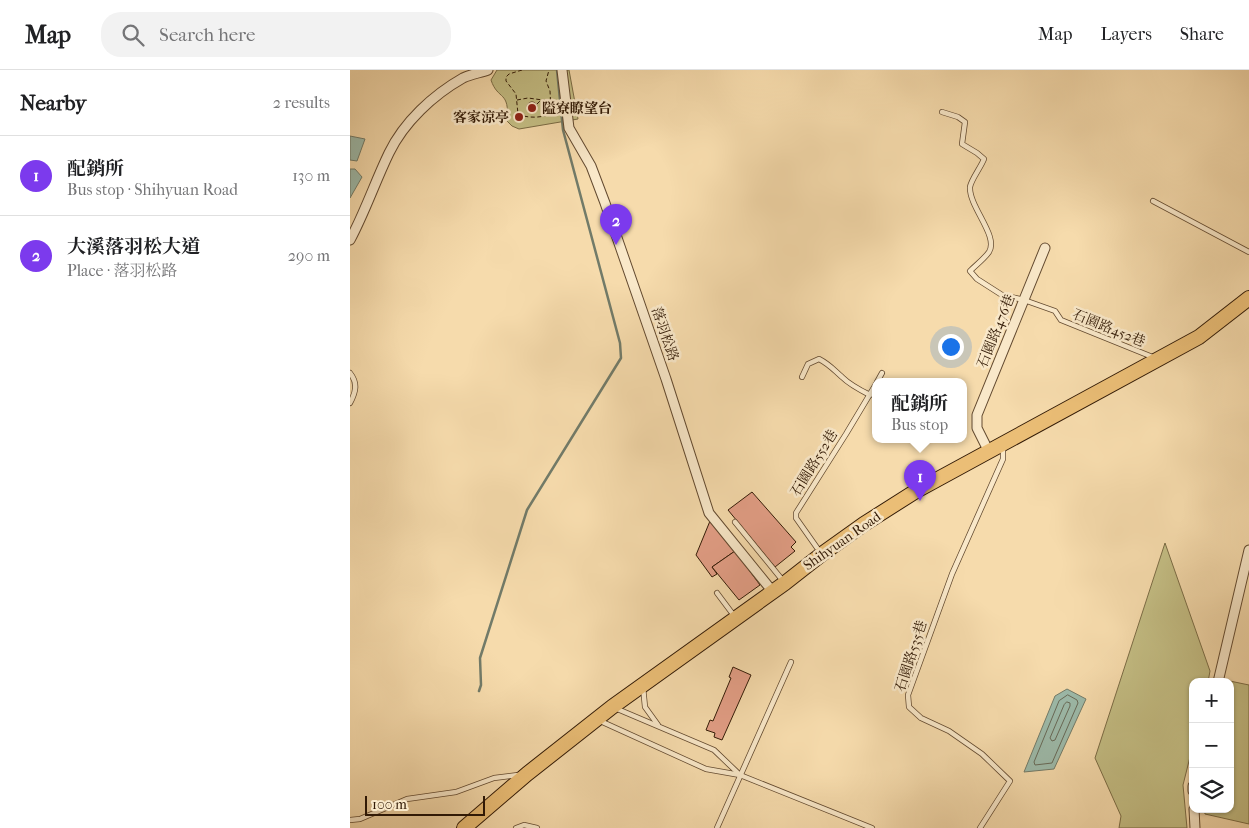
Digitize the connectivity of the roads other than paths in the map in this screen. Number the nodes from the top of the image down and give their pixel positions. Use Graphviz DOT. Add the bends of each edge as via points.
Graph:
graph roads {
  1 [pos="488,70"];
  2 [pos="562,70"];
  3 [pos="942,112"];
  4 [pos="1153,201"];
  5 [pos="350,240"];
  6 [pos="1045,248"];
  7 [pos="1249,252"];
  8 [pos="1249,299"];
  9 [pos="1024,300"];
  10 [pos="1158,360"];
  11 [pos="350,373"];
  12 [pos="882,373"];
  13 [pos="802,377"];
  14 [pos="880,378"];
  15 [pos="872,392"];
  16 [pos="870,395"];
  17 [pos="350,403"];
  18 [pos="1003,444"];
  19 [pos="989,452"];
  20 [pos="735,522"];
  21 [pos="1249,550"];
  22 [pos="822,554"];
  23 [pos="785,583"];
  24 [pos="773,592"];
  25 [pos="717,593"];
  26 [pos="736,618"];
  27 [pos="790,662"];
  28 [pos="1219,678"];
  29 [pos="643,686"];
  30 [pos="612,707"];
  31 [pos="597,720"];
  32 [pos="658,726"];
  33 [pos="527,774"];
  34 [pos="740,775"];
  35 [pos="1194,813"];
  36 [pos="350,820"];
  37 [pos="464,828"];
  38 [pos="516,828"];
  39 [pos="537,828"];
  40 [pos="717,828"];
  41 [pos="872,828"];
  42 [pos="980,828"];
  43 [pos="1195,828"];
  1 -- 5 [label="street" via="465,77 411,119 390,152"];
  2 -- 24 [label="street, 落羽松路" via="569,128 591,166 605,203 709,513"];
  3 -- 9 [label="lane, 石園路452巷" via="966,122 962,144 984,160 970,186 972,202 992,242 990,250 970,271 1002,296"];
  4 -- 7 [label="lane"];
  6 -- 9 [label="street, 石園路476巷"];
  8 -- 10 [label="main road, Shihyuan Road" via="1199,337"];
  9 -- 10 [label="lane, 石園路452巷" via="1055,311 1061,320"];
  9 -- 19 [label="street, 石園路476巷" via="977,415 978,428"];
  10 -- 18 [label="main road, Shihyuan Road"];
  11 -- 17 [label="lane" via="355,380 355,393"];
  12 -- 14 [label="lane, 石園路552巷"];
  13 -- 16 [label="lane" via="808,364 820,359 830,364 842,378"];
  15 -- 16 [label="lane, 石園路552巷"];
  16 -- 22 [label="lane, 石園路552巷" via="796,513 796,518"];
  18 -- 19 [label="main road, Shihyuan Road"];
  18 -- 42 [label="lane, 石園路535巷" via="1003,459 952,574 908,695 910,707 920,718 949,731 982,754 1010,781"];
  19 -- 22 [label="main road, Shihyuan Road" via="916,491"];
  20 -- 23 [label="lane"];
  21 -- 28 [label="street"];
  22 -- 23 [label="main road, Shihyuan Road"];
  23 -- 24 [label="main road, Shihyuan Road"];
  24 -- 26 [label="main road, Shihyuan Road"];
  25 -- 26 [label="lane"];
  26 -- 29 [label="main road, Shihyuan Road"];
  27 -- 34 [label="lane"];
  29 -- 30 [label="main road, Shihyuan Road"];
  29 -- 32 [label="lane" via="646,707"];
  30 -- 31 [label="main road, Shihyuan Road"];
  30 -- 32 [label="lane"];
  31 -- 33 [label="main road, Shihyuan Road"];
  31 -- 34 [label="lane" via="706,769"];
  32 -- 34 [label="lane" via="714,750"];
  33 -- 36 [label="lane" via="494,778 456,792 407,799 360,819"];
  33 -- 37 [label="main road, Shihyuan Road"];
  34 -- 40 [label="lane"];
  34 -- 41 [label="lane"];
  35 -- 43 [label="street"];
  38 -- 39 [label="lane" via="524,825"];
}
